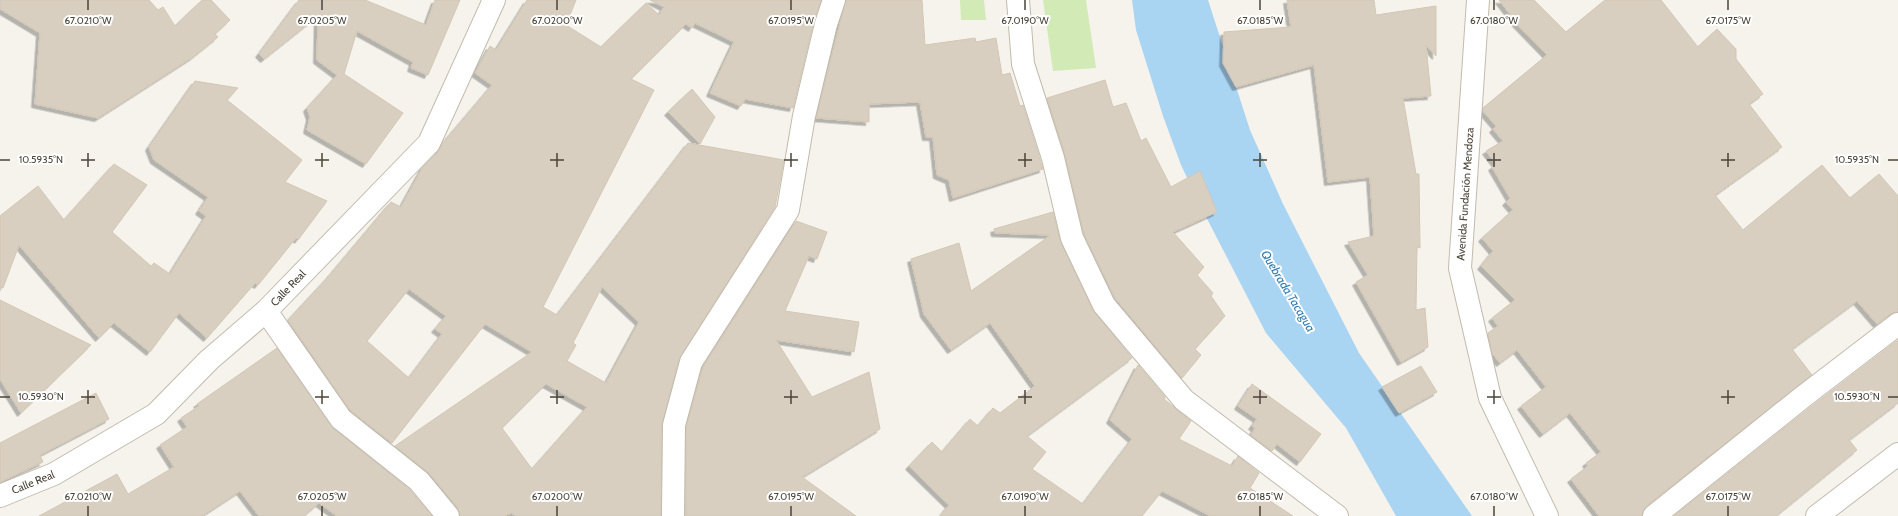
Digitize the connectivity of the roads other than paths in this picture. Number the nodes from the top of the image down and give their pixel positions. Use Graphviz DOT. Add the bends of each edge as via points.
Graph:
graph roads {
  1 [pos="494,0"];
  2 [pos="834,0"];
  3 [pos="1018,0"];
  4 [pos="1478,0"];
  5 [pos="266,310"];
  6 [pos="1898,324"];
  7 [pos="1898,454"];
  8 [pos="0,496"];
  9 [pos="448,516"];
  10 [pos="673,516"];
  11 [pos="1337,516"];
  12 [pos="1547,516"];
  13 [pos="1654,516"];
  14 [pos="1817,516"];
  1 -- 5 [label="street, Calle Real" via="429,143"];
  2 -- 10 [label="street" via="804,116 788,210 691,362 674,425"];
  3 -- 11 [label="street" via="1024,64 1053,158 1072,238 1104,305 1184,400"];
  4 -- 12 [label="street, Avenida Fundación Mendoza" via="1460,268 1490,398"];
  5 -- 8 [label="street, Calle Real" via="209,360 156,414 54,474"];
  5 -- 9 [label="street" via="341,418 418,481"];
  6 -- 13 [label="street" via="1798,400"];
  7 -- 14 [label="street"];
}
